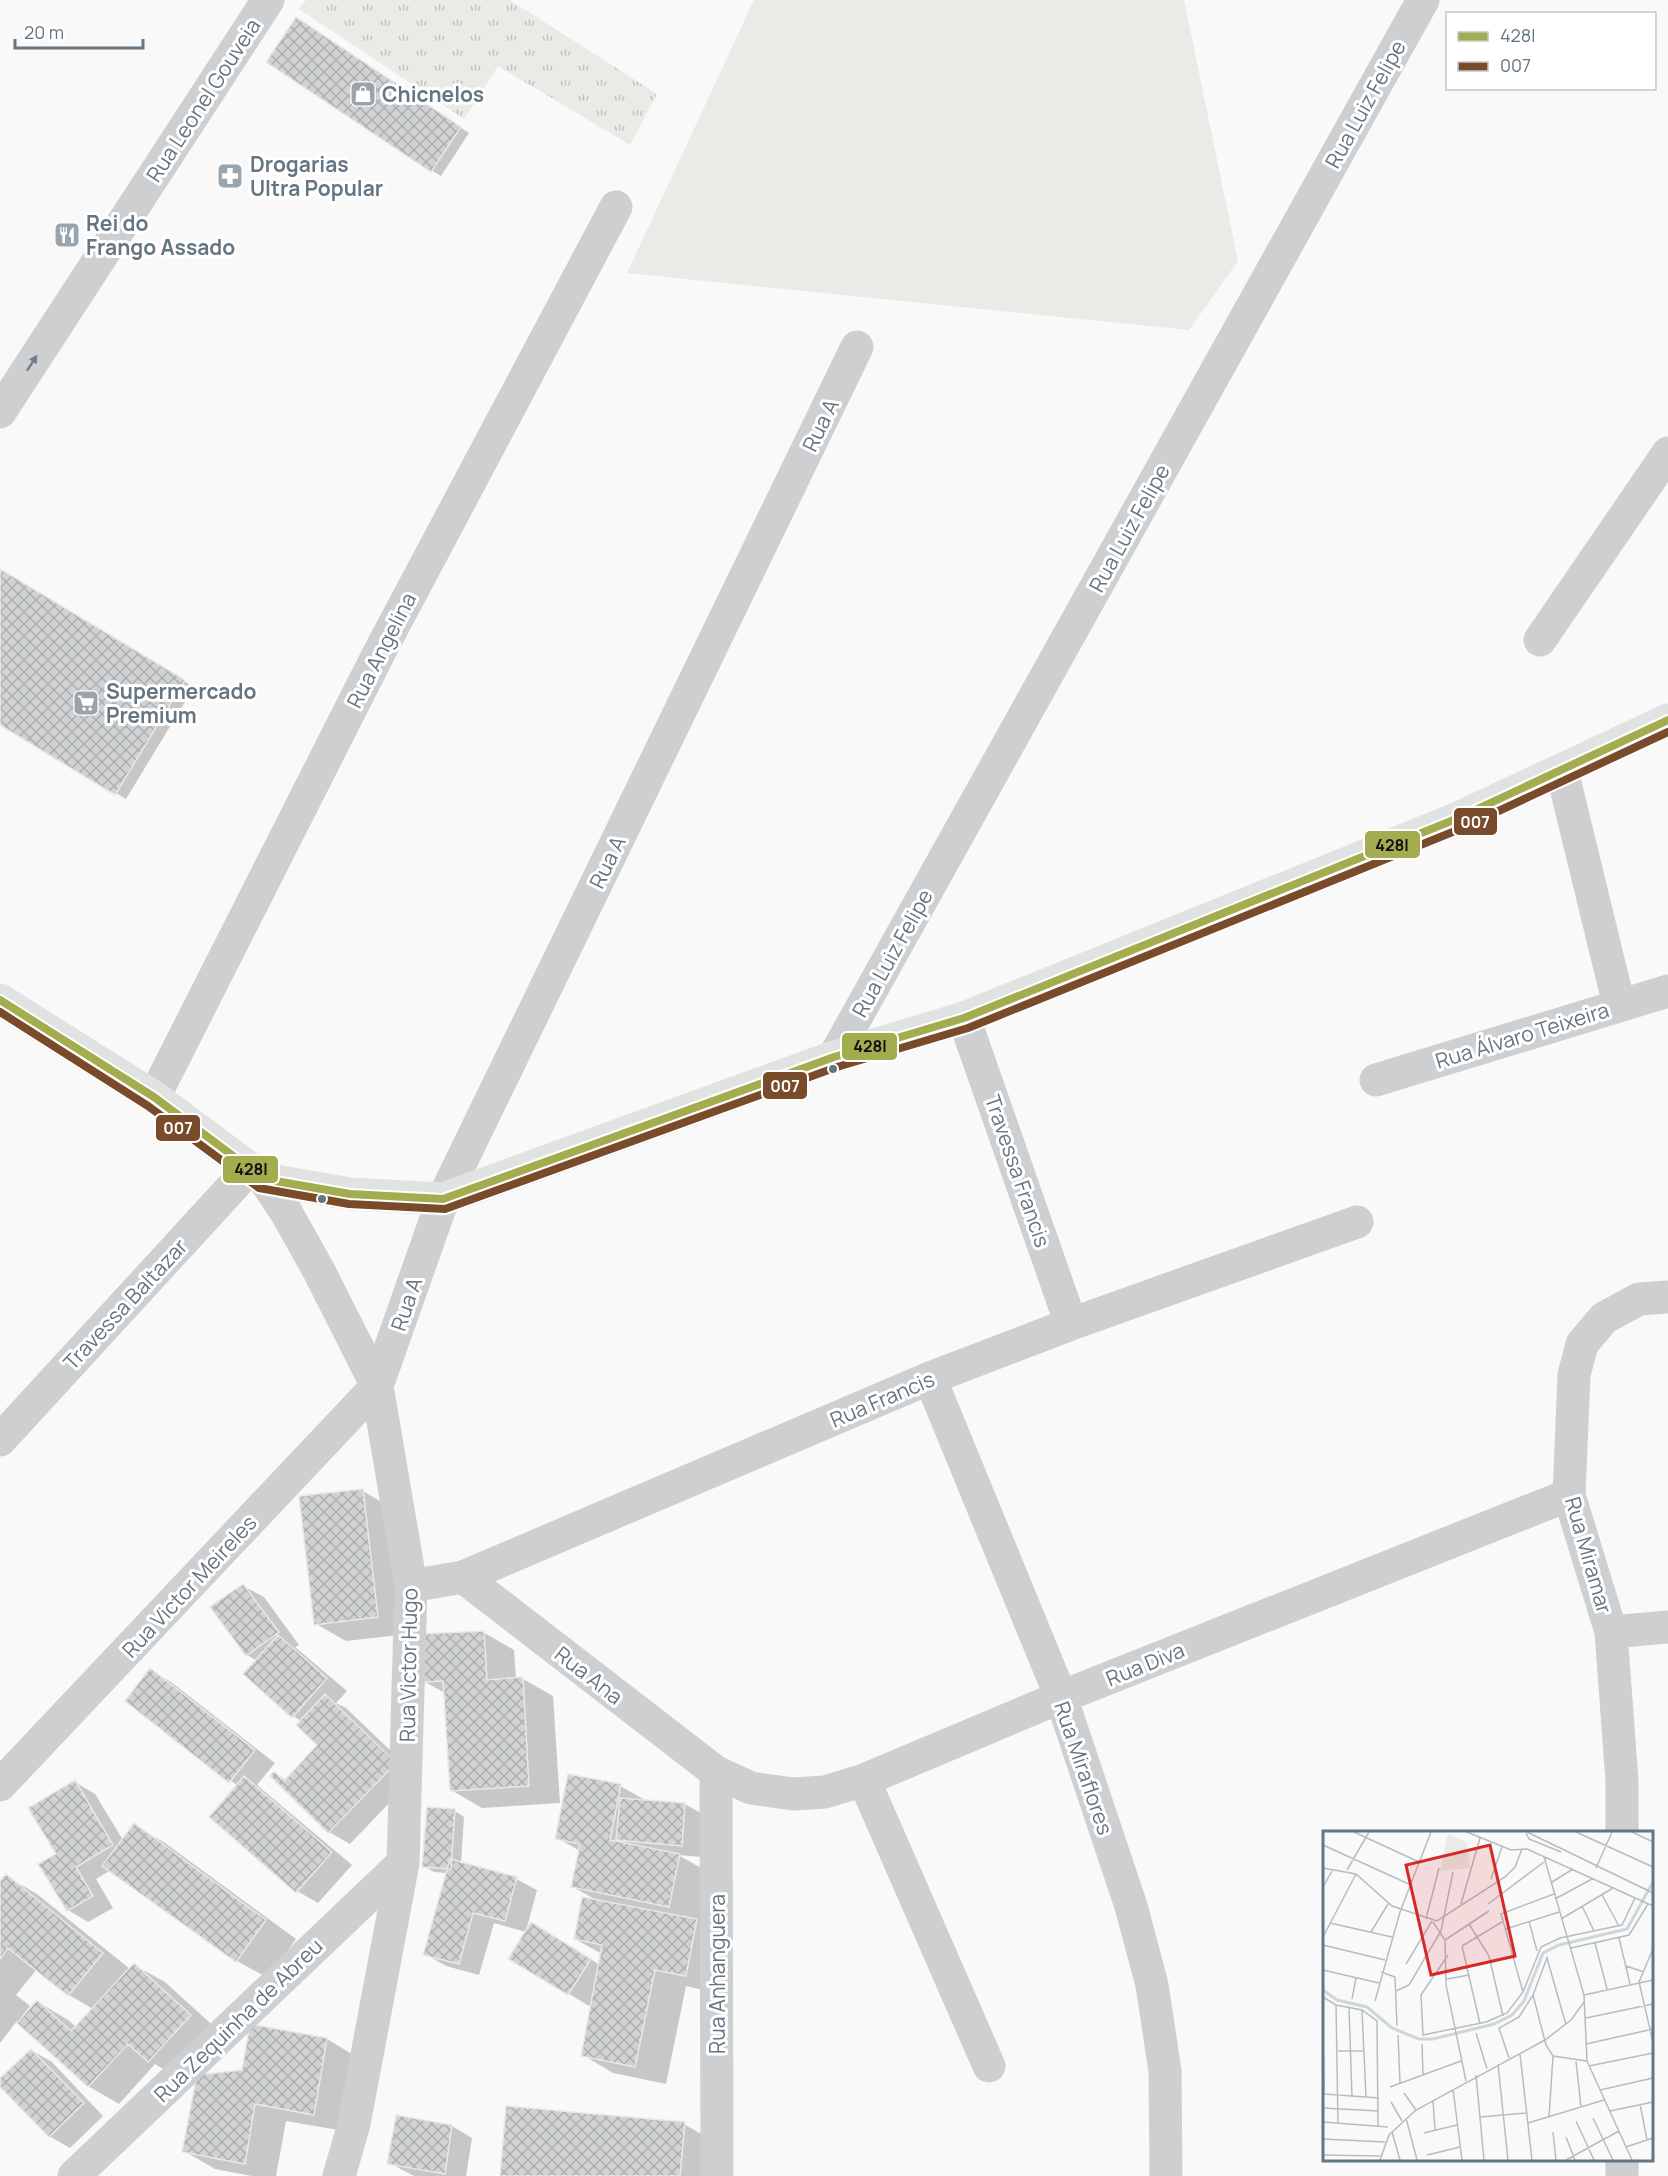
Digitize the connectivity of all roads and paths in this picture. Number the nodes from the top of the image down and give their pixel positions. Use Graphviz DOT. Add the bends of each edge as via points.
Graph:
graph roads {
  1 [pos="1423,0"];
  2 [pos="267,1"];
  3 [pos="616,207"];
  4 [pos="857,347"];
  5 [pos="4,396"];
  6 [pos="1668,453"];
  7 [pos="1540,640"];
  8 [pos="1668,720"];
  9 [pos="1562,771"];
  10 [pos="1668,991"];
  11 [pos="0,1000"];
  12 [pos="1619,1005"];
  13 [pos="964,1018"];
  14 [pos="834,1057"];
  15 [pos="1376,1080"];
  16 [pos="154,1097"];
  17 [pos="257,1174"];
  18 [pos="443,1199"];
  19 [pos="1357,1222"];
  20 [pos="1668,1297"];
  21 [pos="1071,1324"];
  22 [pos="930,1378"];
  23 [pos="377,1386"];
  24 [pos="0,1440"];
  25 [pos="1569,1495"];
  26 [pos="463,1577"];
  27 [pos="411,1586"];
  28 [pos="1668,1627"];
  29 [pos="1611,1632"];
  30 [pos="1061,1697"];
  31 [pos="716,1772"];
  32 [pos="864,1780"];
  33 [pos="0,1785"];
  34 [pos="1622,1831"];
  35 [pos="403,1863"];
  36 [pos="989,2066"];
  37 [pos="74,2176"];
  38 [pos="339,2176"];
  39 [pos="717,2176"];
  40 [pos="1166,2176"];
  1 -- 14 [label="street, Rua Luiz Felipe"];
  5 -- 2 [label="street, Rua Leonel Gouveia, one-way"];
  3 -- 16 [label="street, Rua Angelina" via="380,651"];
  4 -- 18 [label="street, Rua A"];
  6 -- 7 [label="street"];
  8 -- 9 [label="main road"];
  9 -- 12 [label="street"];
  9 -- 13 [label="main road" via="1456,819"];
  10 -- 12 [label="street, Rua Álvaro Teixeira"];
  11 -- 16 [label="main road"];
  12 -- 15 [label="street, Rua Álvaro Teixeira"];
  13 -- 14 [label="main road"];
  13 -- 21 [label="street, Travessa Francis"];
  14 -- 18 [label="main road"];
  16 -- 17 [label="main road"];
  17 -- 18 [label="main road" via="350,1194"];
  17 -- 23 [label="street, Rua Victor Hugo" via="286,1212"];
  17 -- 24 [label="street, Travessa Baltazar"];
  18 -- 23 [label="street, Rua A"];
  19 -- 21 [label="street, Rua Francis"];
  20 -- 25 [label="street, Rua Miramar" via="1639,1299 1604,1318 1582,1344 1574,1375"];
  21 -- 22 [label="street, Rua Francis"];
  22 -- 26 [label="street, Rua Francis"];
  22 -- 30 [label="street, Rua Miraflores"];
  23 -- 27 [label="street, Rua Victor Hugo"];
  23 -- 33 [label="street, Rua Victor Meireles"];
  25 -- 29 [label="street, Rua Miramar"];
  25 -- 30 [label="street, Rua Diva"];
  26 -- 27 [label="street, Rua Francis"];
  26 -- 31 [label="street, Rua Ana"];
  27 -- 35 [label="street, Rua Victor Hugo"];
  28 -- 29 [label="street"];
  29 -- 34 [label="street, Rua Miramar"];
  30 -- 32 [label="street, Rua Diva"];
  30 -- 40 [label="street, Rua Miraflores" via="1131,1906 1152,1985 1165,2071"];
  31 -- 32 [label="street, Rua Diva" via="751,1788 793,1794 825,1792"];
  31 -- 39 [label="street, Rua Anhanguera"];
  32 -- 36 [label="street"];
  35 -- 37 [label="street, Rua Zequinha de Abreu"];
  35 -- 38 [label="street, Rua Victor Hugo" via="354,2124"];
}
